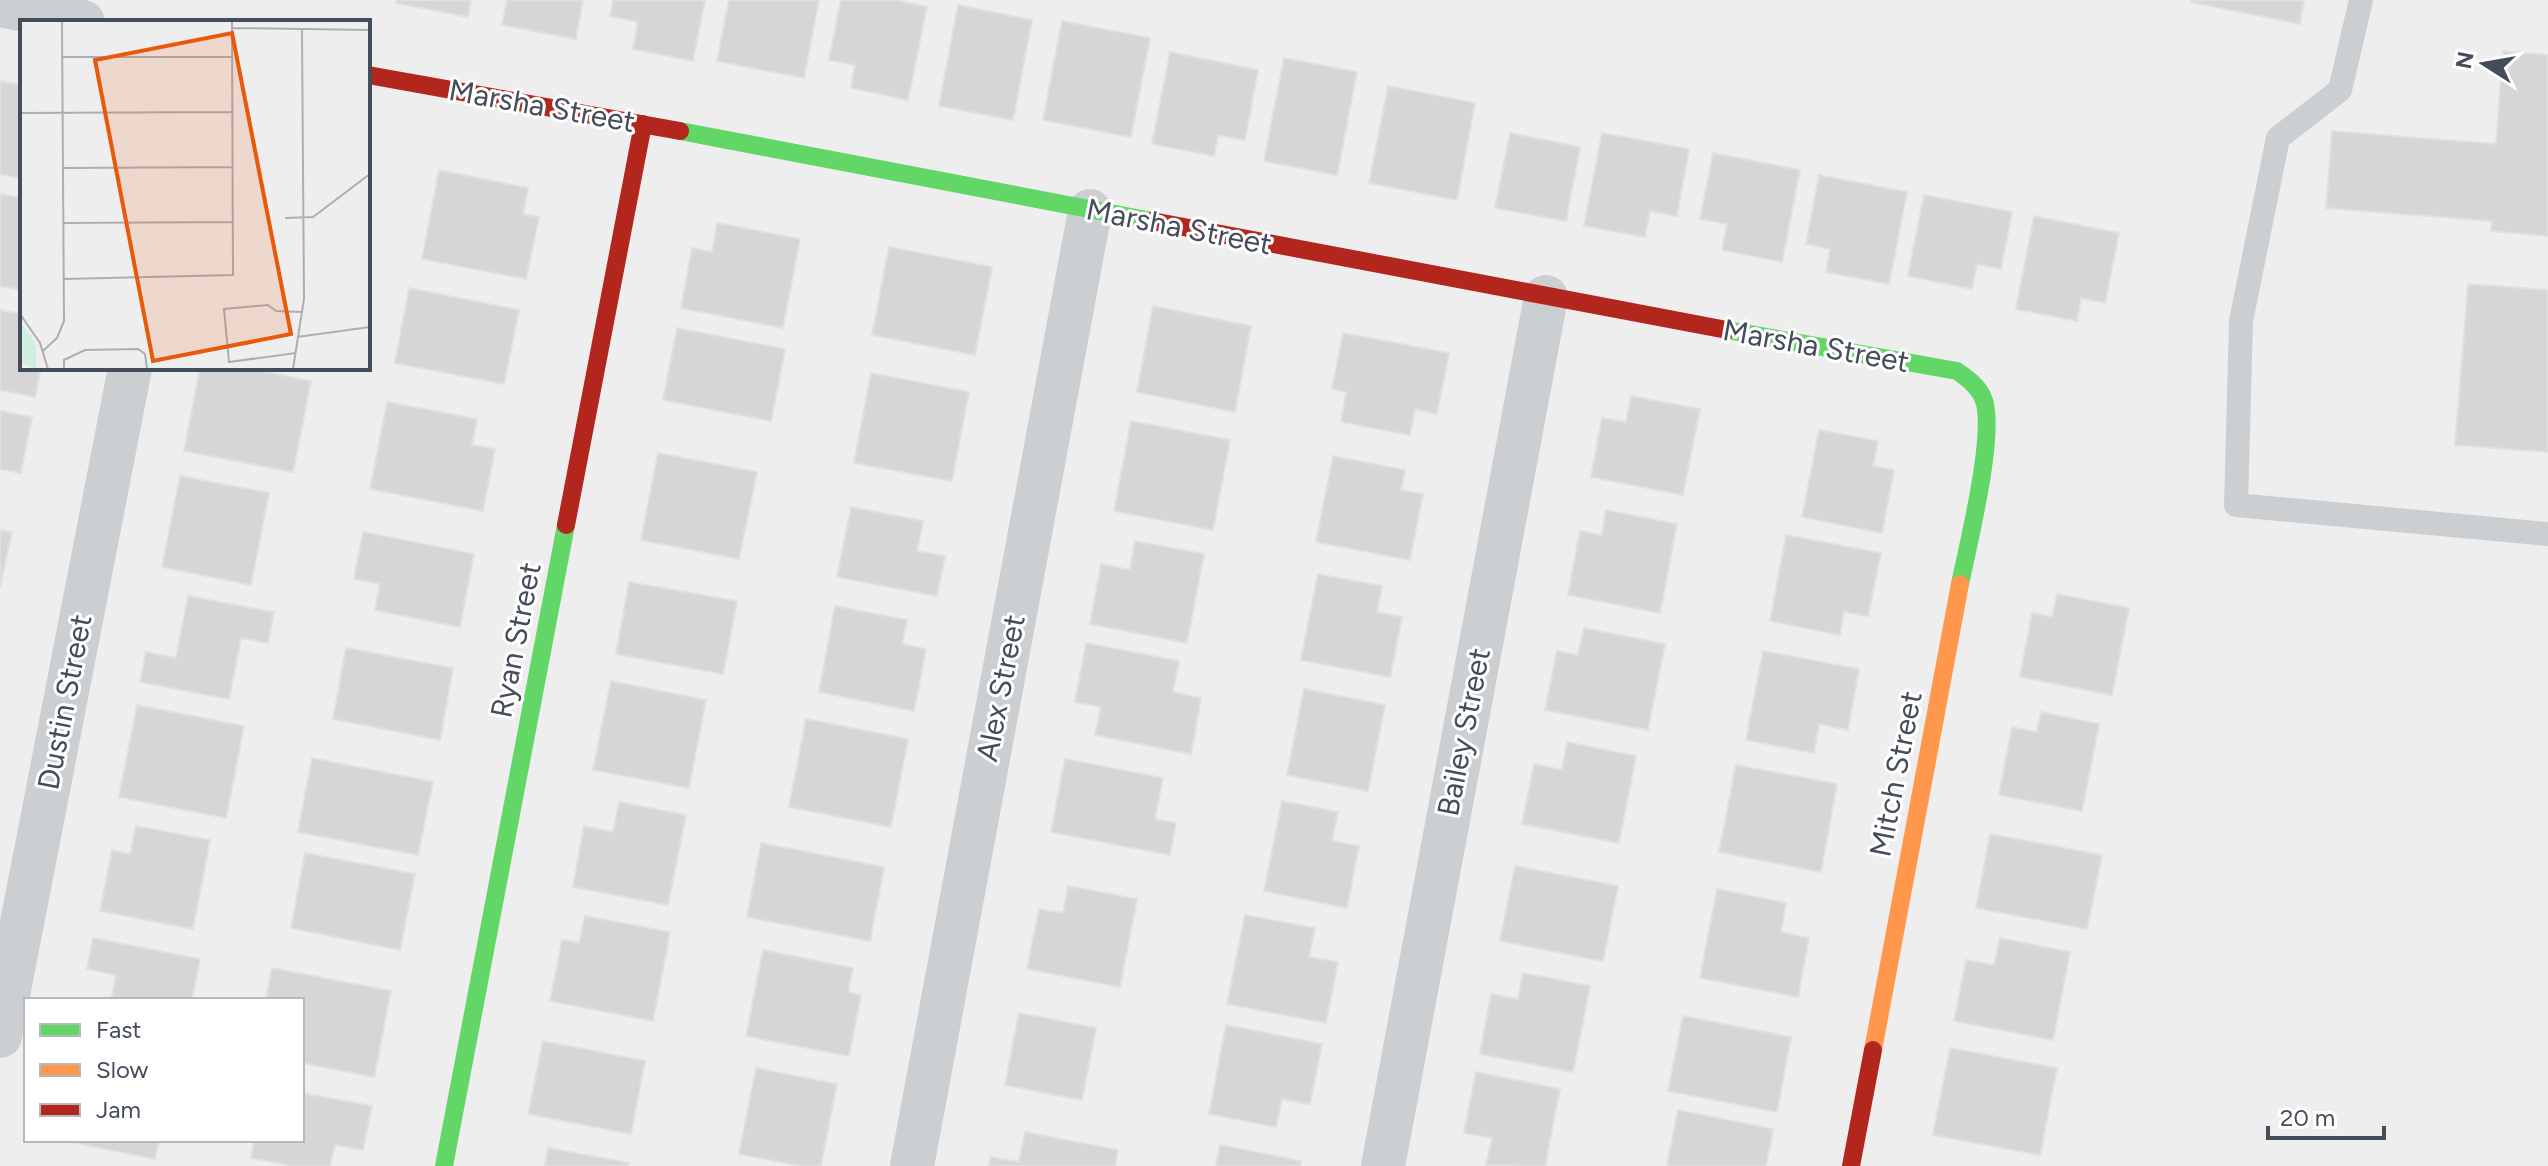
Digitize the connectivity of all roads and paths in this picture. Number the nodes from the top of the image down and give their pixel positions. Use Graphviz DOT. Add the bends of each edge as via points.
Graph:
graph roads {
  1 [pos="2361,0"];
  2 [pos="0,5"];
  3 [pos="73,20"];
  4 [pos="370,75"];
  5 [pos="643,124"];
  6 [pos="1090,211"];
  7 [pos="1546,297"];
  8 [pos="130,370"];
  9 [pos="1982,393"];
  10 [pos="2548,534"];
  11 [pos="0,1036"];
  12 [pos="444,1166"];
  13 [pos="912,1166"];
  14 [pos="1383,1166"];
  15 [pos="1851,1166"];
  1 -- 10 [label="lane" via="2340,90 2278,138 2241,321 2236,505"];
  2 -- 3 [label="street"];
  4 -- 5 [label="street, Marsha Street"];
  5 -- 6 [label="street, Marsha Street"];
  5 -- 12 [label="street, Ryan Street"];
  6 -- 7 [label="street, Marsha Street"];
  6 -- 13 [label="street, Alex Street"];
  7 -- 9 [label="street, Marsha Street" via="1957,371"];
  7 -- 14 [label="street, Bailey Street"];
  8 -- 11 [label="street, Dustin Street"];
  9 -- 15 [label="street, Mitch Street" via="1989,414 1988,436"];
}
